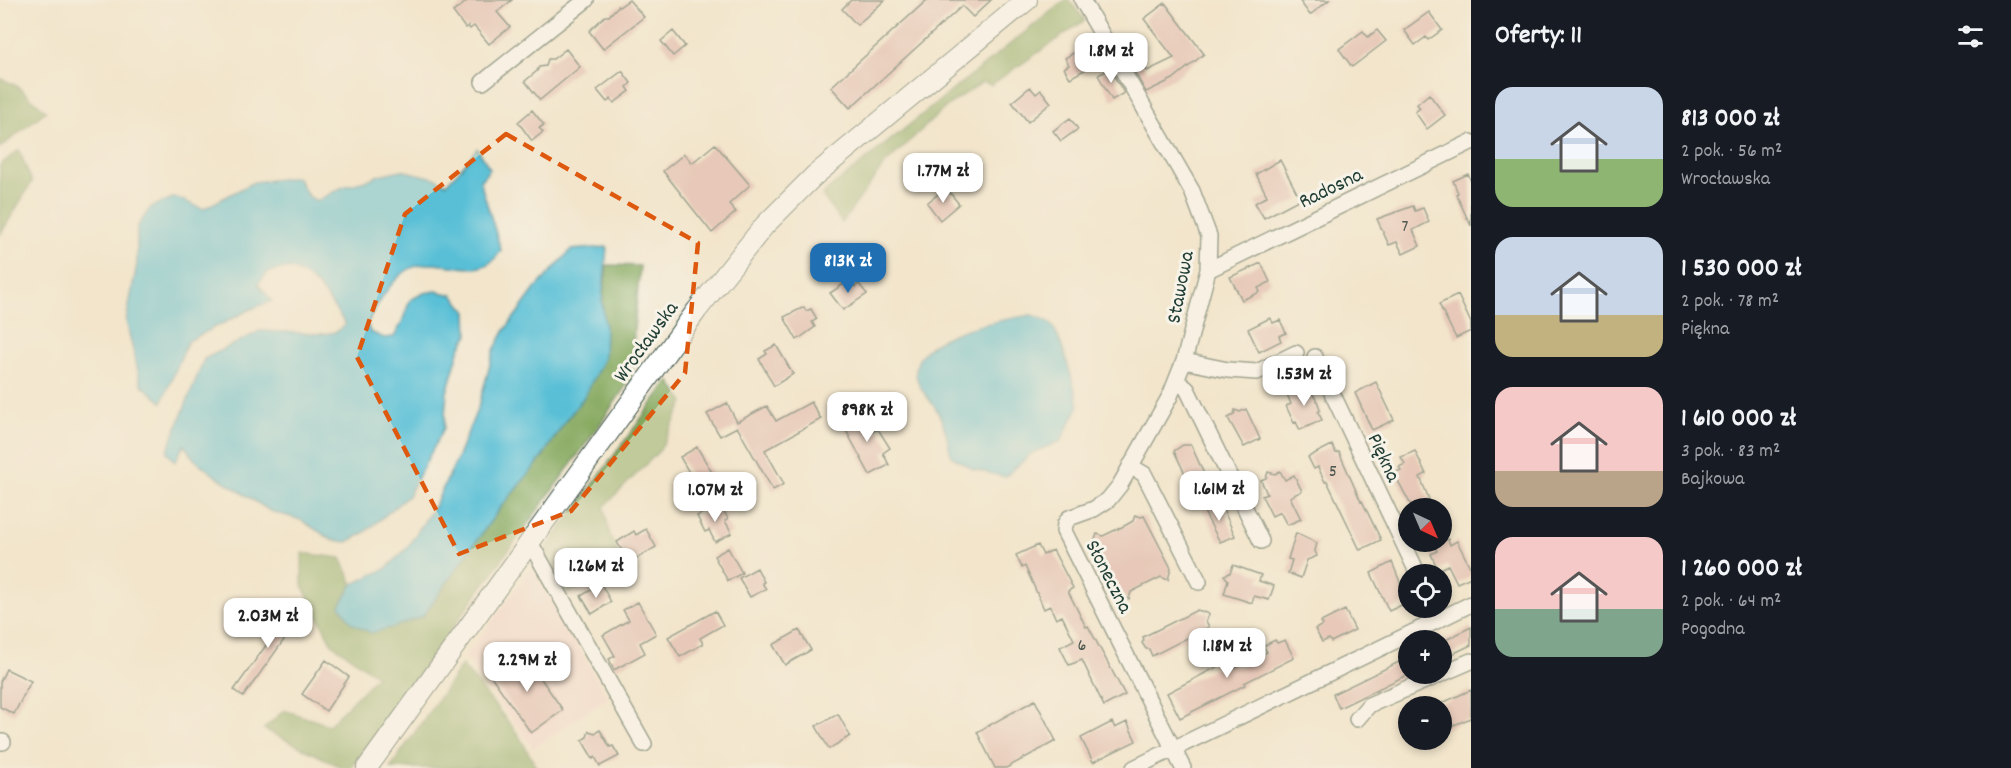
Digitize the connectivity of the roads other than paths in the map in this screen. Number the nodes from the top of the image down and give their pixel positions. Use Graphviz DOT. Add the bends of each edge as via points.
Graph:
graph roads {
  1 [pos="586,0"];
  2 [pos="1027,0"];
  3 [pos="1082,0"];
  4 [pos="483,82"];
  5 [pos="1471,142"];
  6 [pos="1208,270"];
  7 [pos="1296,353"];
  8 [pos="1315,357"];
  9 [pos="1184,361"];
  10 [pos="1177,381"];
  11 [pos="1130,466"];
  12 [pos="1064,531"];
  13 [pos="1261,541"];
  14 [pos="528,543"];
  15 [pos="1413,564"];
  16 [pos="1199,582"];
  17 [pos="1471,604"];
  18 [pos="1452,609"];
  19 [pos="1427,618"];
  20 [pos="1471,661"];
  21 [pos="1357,720"];
  22 [pos="644,744"];
  23 [pos="1173,749"];
  24 [pos="367,768"];
  25 [pos="1134,768"];
  26 [pos="1183,768"];
  1 -- 4 [label="street"];
  2 -- 14 [label="main road, Wrocławska" via="814,176 764,226 697,310"];
  3 -- 6 [label="street, Stawowa" via="1192,191 1209,236"];
  5 -- 6 [label="street, Radosna"];
  6 -- 9 [label="street, Stawowa"];
  7 -- 9 [label="street" via="1257,372"];
  8 -- 15 [label="street, Piękna"];
  9 -- 10 [label="street, Stawowa"];
  10 -- 11 [label="street, Stawowa"];
  10 -- 13 [label="street" via="1187,389"];
  11 -- 12 [label="street, Stawowa" via="1108,500 1070,518"];
  11 -- 16 [label="street" via="1144,474"];
  12 -- 23 [label="street, Słoneczna"];
  14 -- 22 [label="street"];
  14 -- 24 [label="main road, Wrocławska"];
  17 -- 18 [label="street"];
  19 -- 23 [label="street"];
  20 -- 21 [label="street" via="1369,705"];
  23 -- 25 [label="street"];
  23 -- 26 [label="street, Słoneczna"];
}
